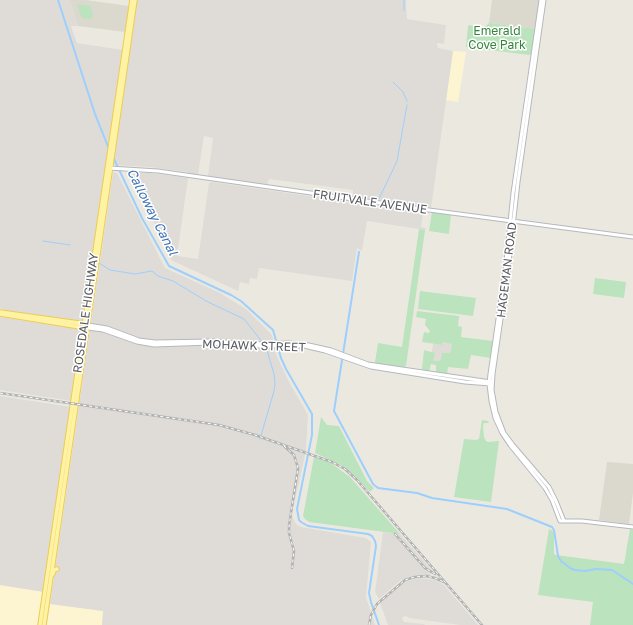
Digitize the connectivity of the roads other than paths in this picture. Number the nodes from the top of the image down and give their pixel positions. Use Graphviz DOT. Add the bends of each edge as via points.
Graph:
graph roads {
  1 [pos="133,0"];
  2 [pos="541,0"];
  3 [pos="544,0"];
  4 [pos="128,34"];
  5 [pos="121,84"];
  6 [pos="524,127"];
  7 [pos="109,168"];
  8 [pos="515,183"];
  9 [pos="516,199"];
  10 [pos="512,220"];
  11 [pos="633,237"];
  12 [pos="508,240"];
  13 [pos="510,254"];
  14 [pos="500,307"];
  15 [pos="0,313"];
  16 [pos="34,316"];
  17 [pos="22,318"];
  18 [pos="501,321"];
  19 [pos="86,326"];
  20 [pos="278,344"];
  21 [pos="313,347"];
  22 [pos="494,348"];
  23 [pos="343,356"];
  24 [pos="356,362"];
  25 [pos="495,364"];
  26 [pos="372,365"];
  27 [pos="387,369"];
  28 [pos="407,370"];
  29 [pos="490,383"];
  30 [pos="56,523"];
  31 [pos="633,527"];
  32 [pos="58,528"];
  33 [pos="49,568"];
  34 [pos="57,569"];
  35 [pos="49,592"];
  36 [pos="40,625"];
  37 [pos="44,625"];
  1 -- 4 [label="main road, ROSEDALE HIGHWAY"];
  1 -- 4 [label="main road, ROSEDALE HIGHWAY"];
  2 -- 6 [label="main road"];
  3 -- 6 [label="main road, HAGEMAN ROAD"];
  4 -- 5 [label="main road, ROSEDALE HIGHWAY"];
  4 -- 5 [label="main road, ROSEDALE HIGHWAY"];
  5 -- 7 [label="main road, ROSEDALE HIGHWAY" via="110,146"];
  5 -- 7 [label="main road, ROSEDALE HIGHWAY"];
  6 -- 8 [label="main road, HAGEMAN ROAD"];
  6 -- 9 [label="main road, HAGEMAN ROAD"];
  7 -- 10 [label="main road, FRUITVALE AVENUE" via="153,170"];
  7 -- 19 [label="main road, ROSEDALE HIGHWAY"];
  8 -- 9 [label="main road"];
  8 -- 10 [label="main road, HAGEMAN ROAD"];
  9 -- 10 [label="main road, HAGEMAN ROAD"];
  10 -- 11 [label="main road, FRUITVALE AVENUE"];
  10 -- 12 [label="main road, HAGEMAN ROAD"];
  10 -- 13 [label="main road, HAGEMAN ROAD"];
  12 -- 13 [label="main road"];
  12 -- 14 [label="main road, HAGEMAN ROAD"];
  13 -- 18 [label="main road, HAGEMAN ROAD"];
  14 -- 18 [label="main road"];
  14 -- 22 [label="main road, HAGEMAN ROAD"];
  15 -- 16 [label="main road, MOHAWK STREET"];
  15 -- 17 [label="main road, MOHAWK STREET"];
  16 -- 17 [label="main road"];
  16 -- 19 [label="main road, MOHAWK STREET"];
  17 -- 19 [label="main road, MOHAWK STREET"];
  18 -- 25 [label="main road, HAGEMAN ROAD"];
  19 -- 20 [label="main road, MOHAWK STREET" via="154,345"];
  19 -- 30 [label="main road, ROSEDALE HIGHWAY"];
  19 -- 32 [label="main road, ROSEDALE HIGHWAY"];
  20 -- 21 [label="main road, MOHAWK STREET"];
  20 -- 21 [label="main road, MOHAWK STREET"];
  21 -- 23 [label="main road, MOHAWK STREET"];
  21 -- 23 [label="main road" via="331,350"];
  22 -- 25 [label="main road"];
  22 -- 29 [label="main road, HAGEMAN ROAD"];
  23 -- 24 [label="main road, MOHAWK STREET"];
  23 -- 26 [label="main road"];
  24 -- 26 [label="main road"];
  24 -- 27 [label="main road, MOHAWK STREET"];
  25 -- 29 [label="main road, HAGEMAN ROAD"];
  26 -- 28 [label="main road"];
  27 -- 28 [label="main road"];
  27 -- 29 [label="main road, MOHAWK STREET" via="465,382"];
  28 -- 29 [label="main road"];
  29 -- 31 [label="main road, HAGEMAN ROAD" via="492,407 499,429 545,488 562,521"];
  30 -- 32 [label="main road"];
  30 -- 33 [label="main road, ROSEDALE HIGHWAY"];
  32 -- 35 [label="main road, ROSEDALE HIGHWAY"];
  33 -- 35 [label="main road"];
  33 -- 36 [label="main road, ROSEDALE HIGHWAY"];
  34 -- 35 [label="main road" via="54,570"];
  35 -- 37 [label="main road, ROSEDALE HIGHWAY"];
}
